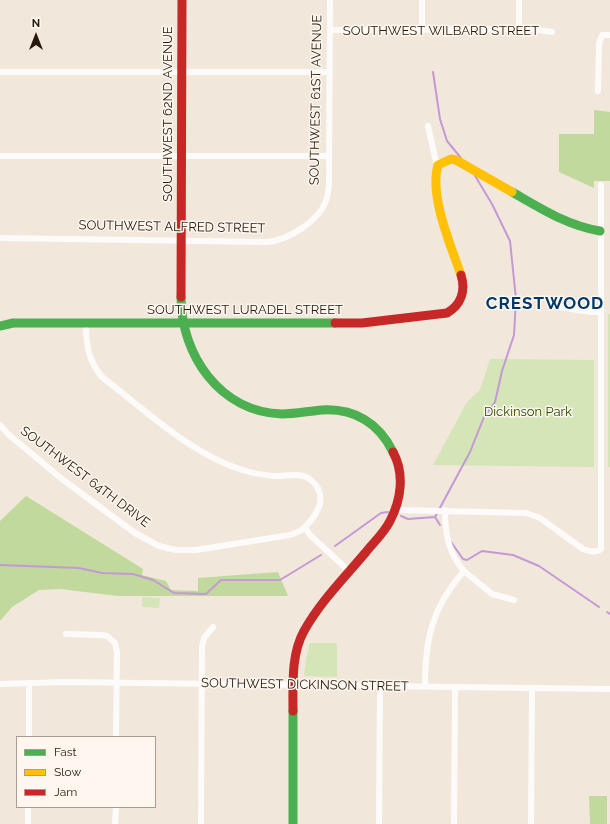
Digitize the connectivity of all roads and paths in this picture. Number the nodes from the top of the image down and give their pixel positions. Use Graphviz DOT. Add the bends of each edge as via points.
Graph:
graph roads {
  1 [pos="182,0"];
  2 [pos="330,0"];
  3 [pos="422,0"];
  4 [pos="519,0"];
  5 [pos="330,30"];
  6 [pos="422,31"];
  7 [pos="519,31"];
  8 [pos="552,32"];
  9 [pos="610,35"];
  10 [pos="0,72"];
  11 [pos="182,72"];
  12 [pos="330,72"];
  13 [pos="598,91"];
  14 [pos="428,126"];
  15 [pos="181,155"];
  16 [pos="0,156"];
  17 [pos="329,156"];
  18 [pos="438,166"];
  19 [pos="601,185"];
  20 [pos="327,200"];
  21 [pos="600,231"];
  22 [pos="0,238"];
  23 [pos="181,240"];
  24 [pos="551,306"];
  25 [pos="600,312"];
  26 [pos="86,324"];
  27 [pos="183,324"];
  28 [pos="2,325"];
  29 [pos="0,425"];
  30 [pos="397,510"];
  31 [pos="445,510"];
  32 [pos="305,527"];
  33 [pos="464,570"];
  34 [pos="350,572"];
  35 [pos="514,600"];
  36 [pos="213,627"];
  37 [pos="66,634"];
  38 [pos="116,683"];
  39 [pos="0,684"];
  40 [pos="29,684"];
  41 [pos="201,684"];
  42 [pos="293,685"];
  43 [pos="380,686"];
  44 [pos="425,687"];
  45 [pos="455,687"];
  46 [pos="532,688"];
  47 [pos="610,689"];
  48 [pos="29,736"];
  49 [pos="116,736"];
  50 [pos="28,808"];
  51 [pos="116,808"];
  52 [pos="28,824"];
  53 [pos="115,824"];
  54 [pos="201,824"];
  55 [pos="293,824"];
  56 [pos="379,824"];
  57 [pos="454,824"];
  58 [pos="531,824"];
  1 -- 11 [label="street, SOUTHWEST 62ND AVENUE"];
  2 -- 5 [label="street, SOUTHWEST 61ST AVENUE"];
  3 -- 6 [label="street"];
  4 -- 7 [label="street"];
  5 -- 6 [label="street, SOUTHWEST WILBARD STREET"];
  5 -- 12 [label="street, SOUTHWEST 61ST AVENUE"];
  6 -- 7 [label="street, SOUTHWEST WILBARD STREET"];
  7 -- 8 [label="street, SOUTHWEST WILBARD STREET" via="531,29"];
  9 -- 13 [label="street" via="602,35 599,44"];
  10 -- 11 [label="street"];
  11 -- 12 [label="street"];
  11 -- 15 [label="street, SOUTHWEST 62ND AVENUE"];
  12 -- 17 [label="street, SOUTHWEST 61ST AVENUE"];
  14 -- 18 [label="street"];
  15 -- 16 [label="street"];
  15 -- 17 [label="street"];
  15 -- 23 [label="street, SOUTHWEST 62ND AVENUE"];
  17 -- 20 [label="street, SOUTHWEST 61ST AVENUE"];
  18 -- 21 [label="street" via="447,160 457,160 578,226"];
  18 -- 27 [label="street, SOUTHWEST LURADEL STREET" via="434,177 463,281 464,291 453,310 426,316 362,323"];
  19 -- 21 [label="street"];
  20 -- 23 [label="street, SOUTHWEST ALFRED STREET" via="315,216 285,239 267,242"];
  21 -- 25 [label="street"];
  22 -- 23 [label="street, SOUTHWEST ALFRED STREET"];
  23 -- 27 [label="street, SOUTHWEST 62ND AVENUE"];
  24 -- 25 [label="street" via="585,313"];
  25 -- 31 [label="street" via="600,551 583,549 540,518 526,513"];
  26 -- 27 [label="street, SOUTHWEST LURADEL STREET"];
  26 -- 28 [label="street, SOUTHWEST LURADEL STREET" via="13,322"];
  26 -- 32 [label="street" via="87,349 102,377 200,451 223,464 247,472 272,476 299,475 312,481 319,493 320,504 316,516"];
  27 -- 30 [label="street, SOUTHWEST 62ND AVENUE" via="190,348 202,369 217,386 237,400 257,409 280,414 330,410 349,412 378,429 389,443 399,465 401,489"];
  29 -- 32 [label="street, SOUTHWEST 64TH DRIVE" via="62,479 135,533 159,546 176,550 196,550 290,535"];
  30 -- 31 [label="street"];
  30 -- 34 [label="street" via="383,532"];
  31 -- 33 [label="street" via="449,547"];
  32 -- 34 [label="street" via="310,535"];
  33 -- 35 [label="street" via="492,594"];
  33 -- 44 [label="street" via="446,593 436,612 426,645"];
  34 -- 42 [label="street" via="316,612 304,632 296,652"];
  36 -- 41 [label="street" via="202,642"];
  37 -- 38 [label="street" via="101,635 112,639 116,647"];
  38 -- 40 [label="street, SOUTHWEST DICKINSON STREET"];
  38 -- 41 [label="street, SOUTHWEST DICKINSON STREET"];
  38 -- 49 [label="street"];
  39 -- 40 [label="street, SOUTHWEST DICKINSON STREET"];
  40 -- 48 [label="street"];
  41 -- 42 [label="street, SOUTHWEST DICKINSON STREET"];
  41 -- 54 [label="street"];
  42 -- 43 [label="street, SOUTHWEST DICKINSON STREET"];
  42 -- 55 [label="street"];
  43 -- 44 [label="street, SOUTHWEST DICKINSON STREET"];
  43 -- 56 [label="street"];
  44 -- 45 [label="street, SOUTHWEST DICKINSON STREET"];
  45 -- 46 [label="street, SOUTHWEST DICKINSON STREET"];
  45 -- 57 [label="street"];
  46 -- 47 [label="street, SOUTHWEST DICKINSON STREET"];
  46 -- 58 [label="street"];
  50 -- 52 [label="street"];
  51 -- 53 [label="street"];
}
